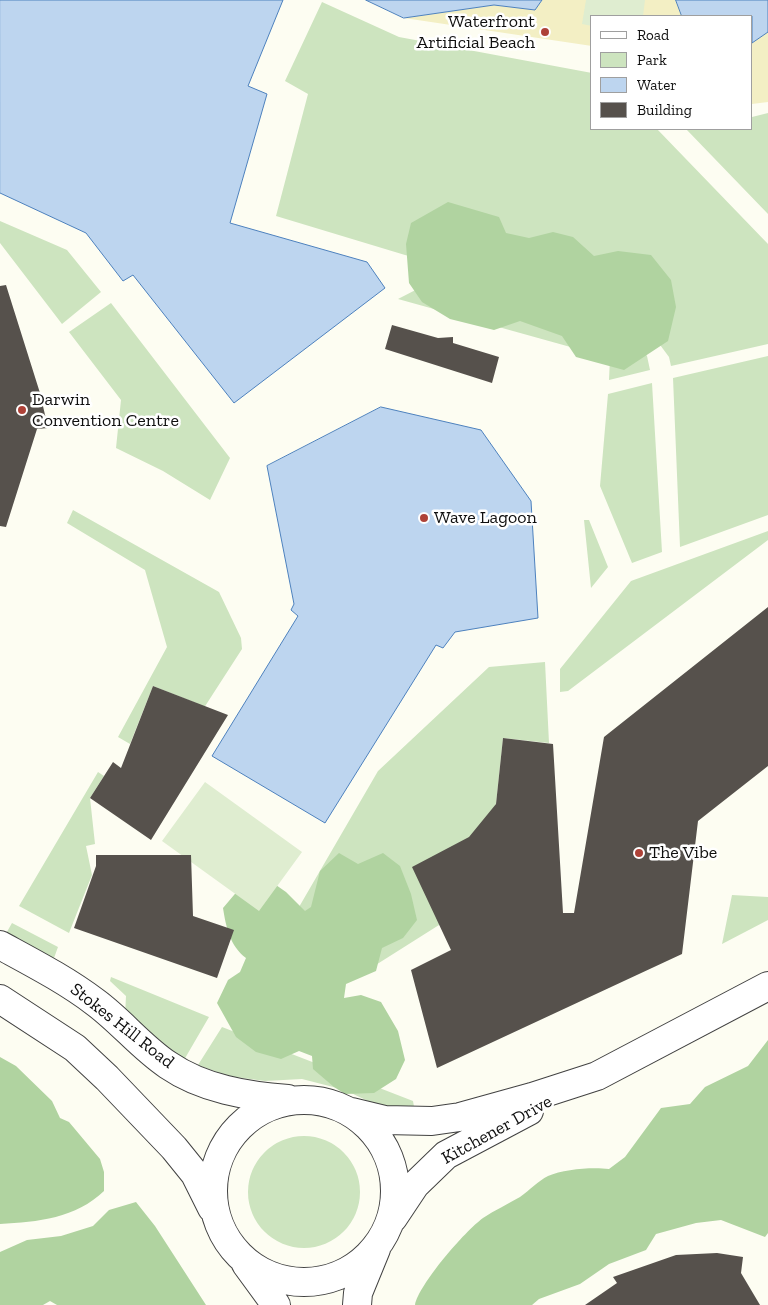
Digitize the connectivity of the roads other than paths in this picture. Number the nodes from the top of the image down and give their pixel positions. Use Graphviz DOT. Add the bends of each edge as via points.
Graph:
graph roads {
  1 [pos="0,945"];
  2 [pos="768,986"];
  3 [pos="0,999"];
  4 [pos="597,1076"];
  5 [pos="308,1101"];
  6 [pos="336,1106"];
  7 [pos="218,1220"];
  8 [pos="390,1222"];
  9 [pos="377,1246"];
  10 [pos="242,1258"];
  11 [pos="276,1305"];
  12 [pos="357,1305"];
  1 -- 5 [label="street, Stokes Hill Road" via="49,971 97,1003 168,1065 189,1076 234,1092"];
  2 -- 4 [label="street"];
  3 -- 7 [label="street" via="75,1048 140,1112 195,1174"];
  4 -- 6 [label="street" via="495,1108 432,1121 384,1120"];
  4 -- 8 [label="street, Kitchener Drive" via="446,1154 415,1185"];
  5 -- 6 [label="street"];
  5 -- 7 [label="street" via="268,1108 235,1132 221,1153 214,1178 213,1201"];
  6 -- 8 [label="street" via="356,1116 374,1133 388,1155 396,1197"];
  7 -- 10 [label="street" via="227,1240"];
  8 -- 9 [label="street"];
  9 -- 10 [label="street" via="346,1272 321,1281 294,1282 268,1275"];
  9 -- 12 [label="street" via="358,1293"];
  10 -- 11 [label="street"];
}
